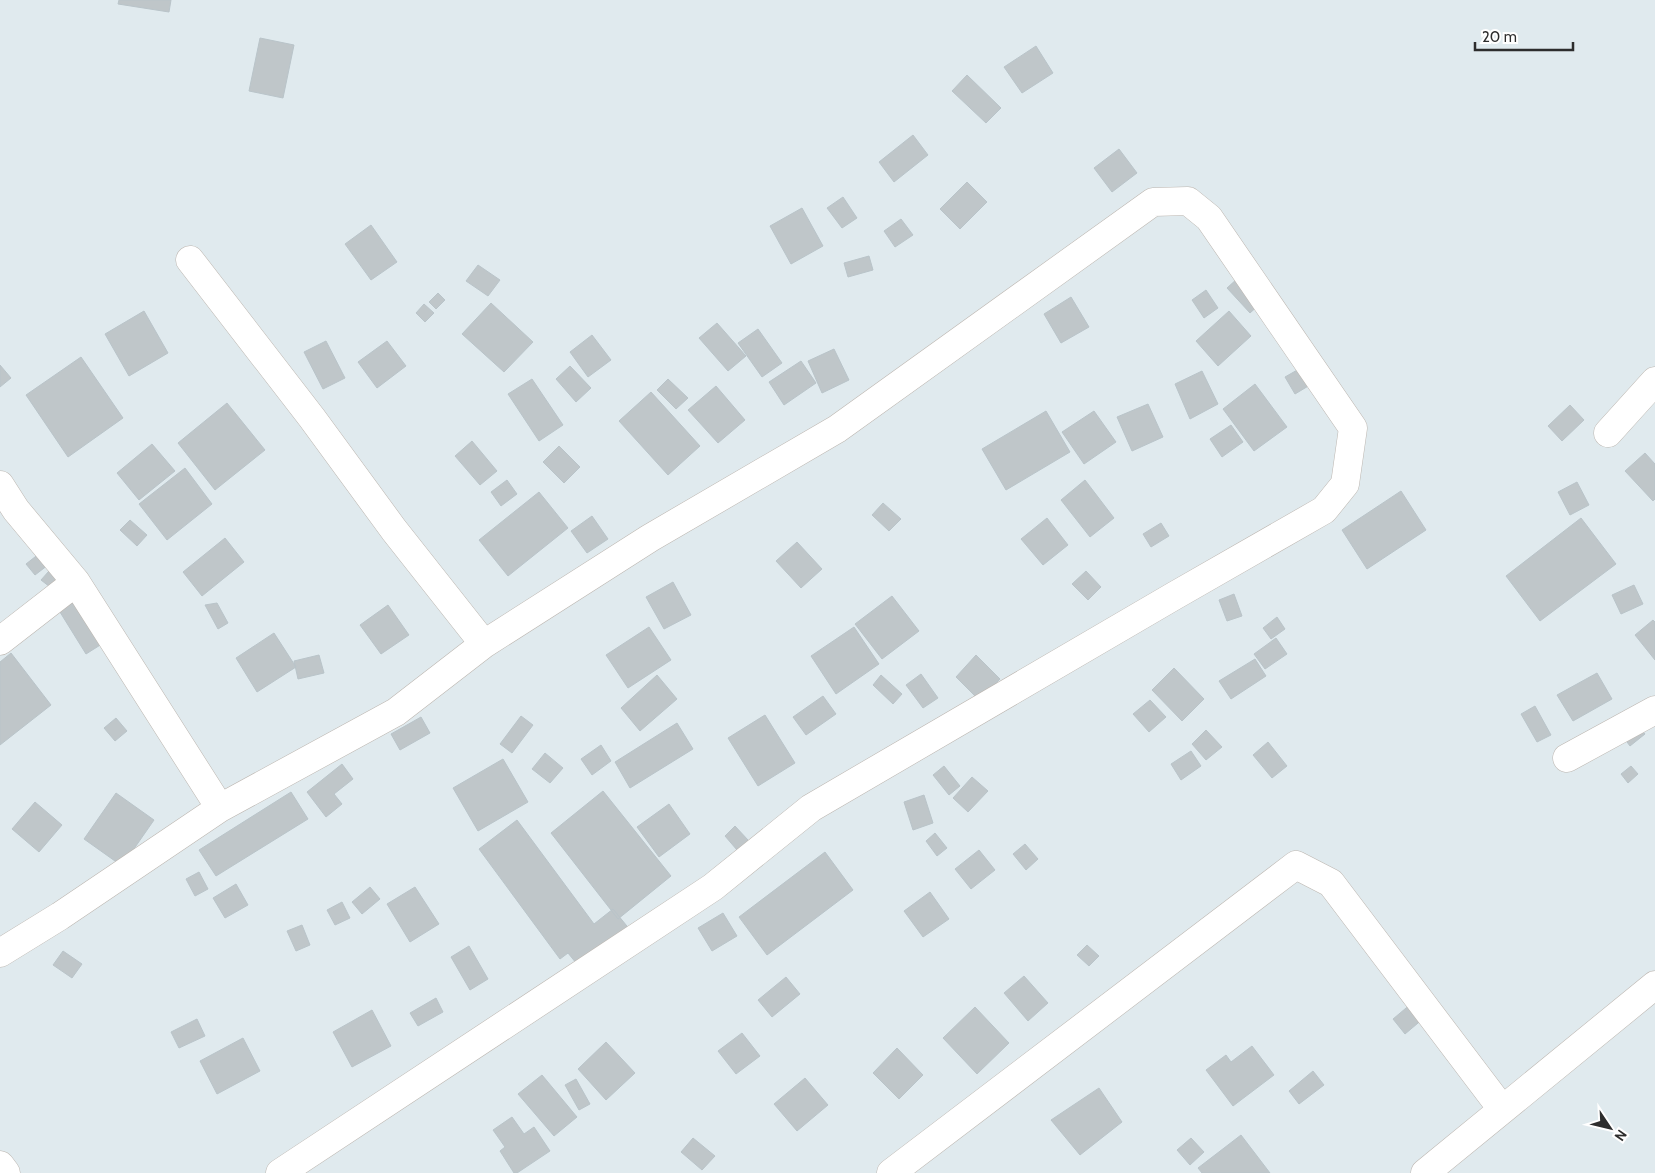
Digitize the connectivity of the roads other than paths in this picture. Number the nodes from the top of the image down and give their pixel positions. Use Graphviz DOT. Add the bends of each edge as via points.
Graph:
graph roads {
  1 [pos="190,260"];
  2 [pos="1655,381"];
  3 [pos="1608,433"];
  4 [pos="0,485"];
  5 [pos="76,582"];
  6 [pos="0,642"];
  7 [pos="484,644"];
  8 [pos="1655,710"];
  9 [pos="1567,758"];
  10 [pos="220,808"];
  11 [pos="0,953"];
  12 [pos="1655,984"];
  13 [pos="1502,1109"];
  14 [pos="0,1165"];
  15 [pos="6,1173"];
  16 [pos="280,1173"];
  17 [pos="891,1173"];
  18 [pos="1424,1173"];
  1 -- 7 [label="street"];
  2 -- 3 [label="street"];
  4 -- 5 [label="street" via="16,510"];
  5 -- 6 [label="street"];
  5 -- 10 [label="street"];
  7 -- 10 [label="street" via="396,712"];
  7 -- 16 [label="street" via="650,538 837,429 1154,202 1188,201 1209,218 1353,428 1345,484 1324,510 811,808 713,888"];
  8 -- 9 [label="street"];
  10 -- 11 [label="street"];
  12 -- 13 [label="street"];
  13 -- 17 [label="street" via="1331,883 1296,865"];
  13 -- 18 [label="street"];
  14 -- 15 [label="street"];
}
